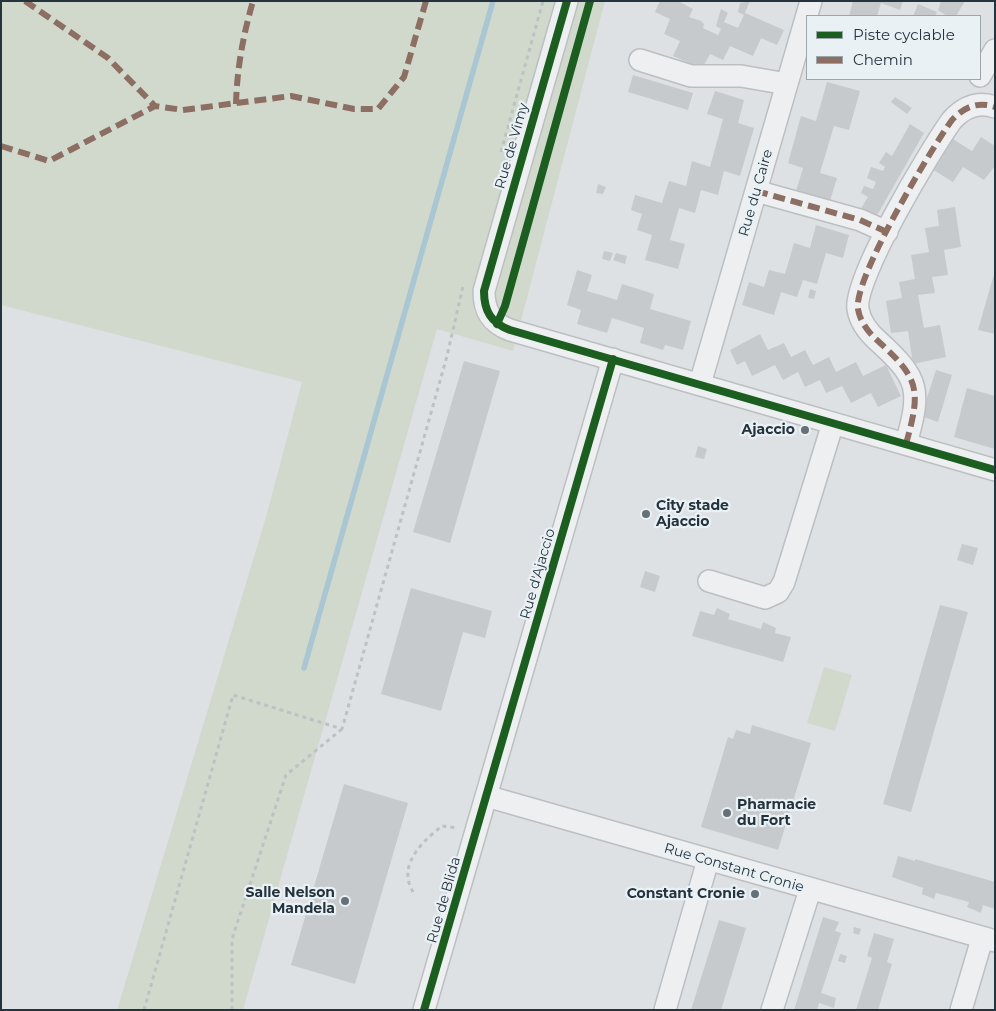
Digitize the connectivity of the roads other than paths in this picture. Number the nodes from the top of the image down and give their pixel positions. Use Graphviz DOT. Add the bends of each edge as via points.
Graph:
graph roads {
  1 [pos="567,1"];
  2 [pos="811,1"];
  3 [pos="807,15"];
  4 [pos="806,18"];
  5 [pos="995,50"];
  6 [pos="640,60"];
  7 [pos="981,74"];
  8 [pos="979,80"];
  9 [pos="787,84"];
  10 [pos="985,106"];
  11 [pos="756,190"];
  12 [pos="887,232"];
  13 [pos="613,359"];
  14 [pos="700,384"];
  15 [pos="833,423"];
  16 [pos="906,444"];
  17 [pos="995,470"];
  18 [pos="709,581"];
  19 [pos="486,796"];
  20 [pos="708,860"];
  21 [pos="810,890"];
  22 [pos="988,940"];
  23 [pos="424,1010"];
  24 [pos="665,1010"];
  25 [pos="772,1010"];
  26 [pos="961,1010"];
  1 -- 13 [label="street, Rue de Vimy" via="484,298 488,313 503,327"];
  2 -- 3 [label="street, Rue du Caire"];
  4 -- 9 [label="street, Rue du Caire"];
  5 -- 7 [label="street"];
  6 -- 9 [label="street" via="691,76 742,76"];
  8 -- 10 [label="street"];
  9 -- 11 [label="street, Rue du Caire"];
  10 -- 12 [label="street" via="963,110 952,120"];
  11 -- 12 [label="street" via="860,220"];
  11 -- 14 [label="street, Rue du Caire"];
  12 -- 16 [label="street" via="863,283 858,308 868,330 906,369 914,383 915,411"];
  13 -- 14 [label="street"];
  13 -- 19 [label="street, Rue d'Ajaccio"];
  14 -- 15 [label="street"];
  15 -- 16 [label="street"];
  15 -- 18 [label="street" via="784,582 778,592 765,598"];
  16 -- 17 [label="street"];
  19 -- 20 [label="street, Rue Constant Cronie"];
  19 -- 23 [label="street, Rue de Blida"];
  20 -- 21 [label="street, Rue Constant Cronie"];
  20 -- 24 [label="street"];
  21 -- 22 [label="street, Rue Constant Cronie"];
  21 -- 25 [label="street"];
  22 -- 26 [label="street"];
}
